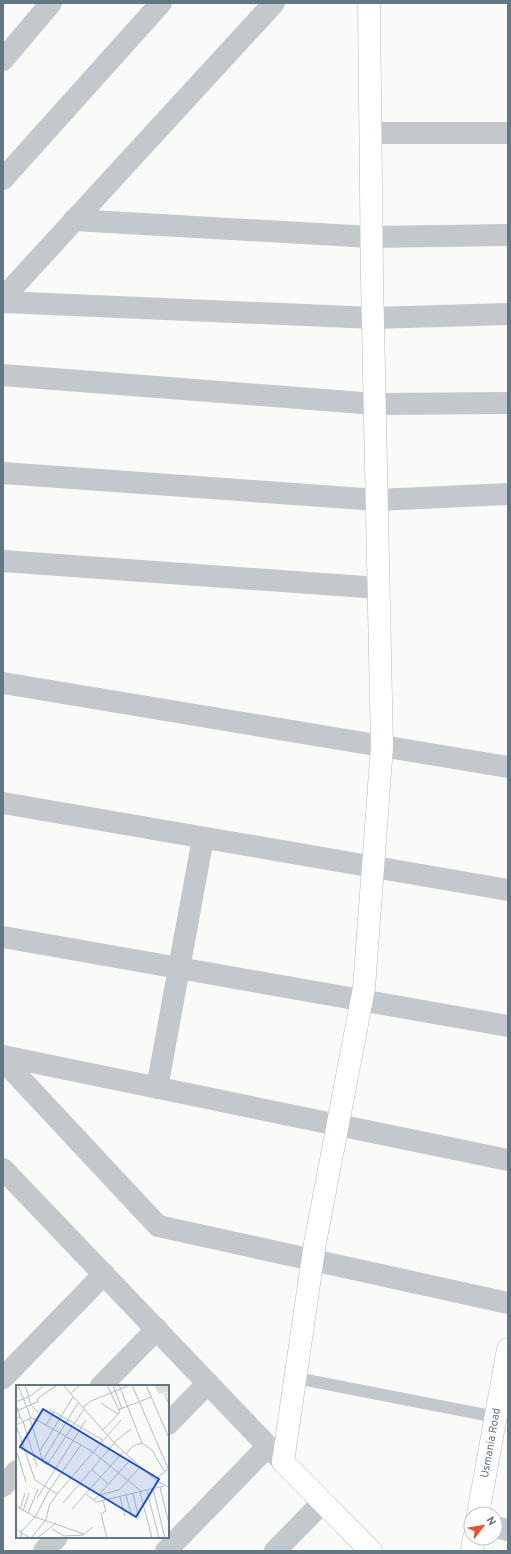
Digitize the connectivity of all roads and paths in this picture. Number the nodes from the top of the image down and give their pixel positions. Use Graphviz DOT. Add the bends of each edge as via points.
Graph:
graph roads {
  1 [pos="51,3"];
  2 [pos="161,3"];
  3 [pos="274,3"];
  4 [pos="369,3"];
  5 [pos="3,60"];
  6 [pos="508,132"];
  7 [pos="371,133"];
  8 [pos="3,179"];
  9 [pos="74,220"];
  10 [pos="508,235"];
  11 [pos="372,237"];
  12 [pos="3,298"];
  13 [pos="3,302"];
  14 [pos="508,314"];
  15 [pos="373,318"];
  16 [pos="3,375"];
  17 [pos="508,403"];
  18 [pos="375,404"];
  19 [pos="3,473"];
  20 [pos="508,494"];
  21 [pos="377,500"];
  22 [pos="3,561"];
  23 [pos="379,588"];
  24 [pos="3,683"];
  25 [pos="382,746"];
  26 [pos="508,767"];
  27 [pos="3,803"];
  28 [pos="203,838"];
  29 [pos="373,867"];
  30 [pos="508,890"];
  31 [pos="3,937"];
  32 [pos="179,968"];
  33 [pos="362,1000"];
  34 [pos="508,1026"];
  35 [pos="3,1056"];
  36 [pos="3,1060"];
  37 [pos="157,1088"];
  38 [pos="338,1125"];
  39 [pos="508,1160"];
  40 [pos="3,1168"];
  41 [pos="313,1260"];
  42 [pos="104,1274"];
  43 [pos="508,1303"];
  44 [pos="157,1329"];
  45 [pos="508,1349"];
  46 [pos="3,1378"];
  47 [pos="296,1378"];
  48 [pos="208,1383"];
  49 [pos="102,1385"];
  50 [pos="496,1416"];
  51 [pos="169,1423"];
  52 [pos="268,1446"];
  53 [pos="283,1462"];
  54 [pos="16,1472"];
  55 [pos="3,1486"];
  56 [pos="323,1502"];
  57 [pos="479,1506"];
  58 [pos="56,1538"];
  59 [pos="44,1551"];
  60 [pos="166,1551"];
  61 [pos="275,1551"];
  62 [pos="371,1551"];
  1 -- 5 [label="street"];
  2 -- 8 [label="street"];
  3 -- 9 [label="street"];
  4 -- 7 [label="street"];
  6 -- 7 [label="street"];
  7 -- 11 [label="street"];
  9 -- 11 [label="street"];
  9 -- 12 [label="street"];
  10 -- 11 [label="street"];
  11 -- 15 [label="street"];
  13 -- 15 [label="street"];
  14 -- 15 [label="street"];
  15 -- 18 [label="street"];
  16 -- 18 [label="street"];
  17 -- 18 [label="street"];
  18 -- 21 [label="street"];
  19 -- 21 [label="street"];
  20 -- 21 [label="street"];
  21 -- 23 [label="street"];
  22 -- 23 [label="street"];
  23 -- 25 [label="street"];
  24 -- 25 [label="street"];
  25 -- 26 [label="street"];
  25 -- 29 [label="street"];
  27 -- 28 [label="street"];
  28 -- 29 [label="street"];
  28 -- 32 [label="street"];
  29 -- 30 [label="street"];
  29 -- 33 [label="street"];
  31 -- 32 [label="street"];
  32 -- 33 [label="street"];
  32 -- 37 [label="street"];
  33 -- 34 [label="street"];
  33 -- 38 [label="street"];
  35 -- 37 [label="street"];
  36 -- 41 [label="street" via="158,1226"];
  37 -- 38 [label="street"];
  38 -- 39 [label="street"];
  38 -- 41 [label="street"];
  40 -- 42 [label="street"];
  41 -- 43 [label="street"];
  41 -- 47 [label="street"];
  42 -- 44 [label="street"];
  42 -- 46 [label="street"];
  44 -- 48 [label="street"];
  44 -- 49 [label="street"];
  45 -- 50 [label="street, Usmania Road"];
  47 -- 50 [label="lane"];
  47 -- 53 [label="street"];
  48 -- 51 [label="street"];
  48 -- 52 [label="street"];
  50 -- 57 [label="street, Usmania Road"];
  52 -- 53 [label="street"];
  52 -- 60 [label="street"];
  53 -- 56 [label="street"];
  54 -- 55 [label="street"];
  56 -- 61 [label="street"];
  56 -- 62 [label="street"];
  58 -- 59 [label="street"];
}
